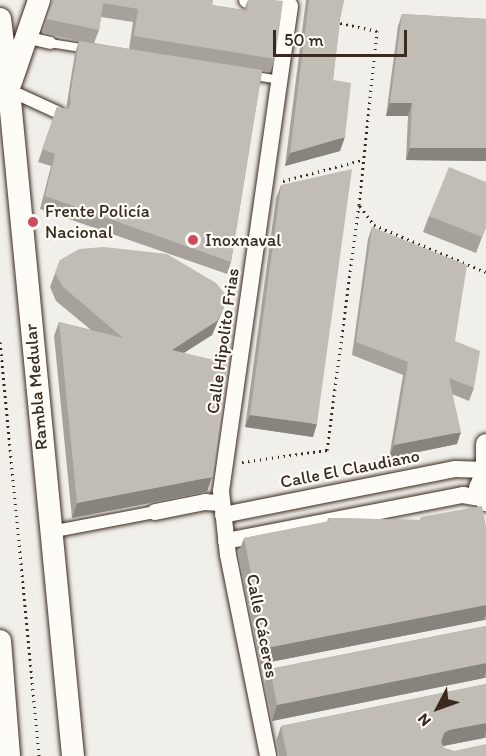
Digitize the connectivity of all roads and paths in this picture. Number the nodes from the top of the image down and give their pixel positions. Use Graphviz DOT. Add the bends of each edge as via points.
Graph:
graph roads {
  1 [pos="39,0"];
  2 [pos="247,0"];
  3 [pos="0,19"];
  4 [pos="334,22"];
  5 [pos="25,37"];
  6 [pos="50,43"];
  7 [pos="96,51"];
  8 [pos="233,73"];
  9 [pos="279,80"];
  10 [pos="9,90"];
  11 [pos="59,113"];
  12 [pos="362,160"];
  13 [pos="264,186"];
  14 [pos="359,205"];
  15 [pos="486,272"];
  16 [pos="0,342"];
  17 [pos="486,444"];
  18 [pos="225,464"];
  19 [pos="486,469"];
  20 [pos="486,501"];
  21 [pos="222,509"];
  22 [pos="155,512"];
  23 [pos="50,532"];
  24 [pos="226,541"];
  25 [pos="0,642"];
  26 [pos="274,672"];
  27 [pos="253,676"];
  28 [pos="2,686"];
  29 [pos="9,756"];
  30 [pos="39,756"];
  31 [pos="73,756"];
  32 [pos="268,756"];
  1 -- 5 [label="main road"];
  2 -- 9 [label="street, Calle Hipolito Frias" via="290,6"];
  3 -- 10 [label="main road, Rambla Medular"];
  4 -- 12 [label="path" via="377,31"];
  5 -- 6 [label="street"];
  5 -- 10 [label="main road"];
  6 -- 7 [label="lane"];
  8 -- 9 [label="lane"];
  9 -- 13 [label="street, Calle Hipolito Frias"];
  10 -- 11 [label="street"];
  10 -- 23 [label="main road, Rambla Medular"];
  12 -- 13 [label="path"];
  12 -- 14 [label="path"];
  13 -- 18 [label="street, Calle Hipolito Frias"];
  14 -- 15 [label="path" via="374,225"];
  14 -- 18 [label="path" via="327,450"];
  16 -- 30 [label="path"];
  17 -- 19 [label="street"];
  18 -- 21 [label="street, Calle Hipolito Frias"];
  19 -- 20 [label="street" via="479,488"];
  19 -- 21 [label="street, Calle El Claudiano" via="456,469"];
  20 -- 24 [label="street" via="463,495"];
  21 -- 22 [label="street, Calle El Claudiano" via="205,502"];
  21 -- 24 [label="street, Calle Cáceres"];
  22 -- 23 [label="street, Calle El Claudiano"];
  23 -- 31 [label="main road, Rambla Medular"];
  24 -- 27 [label="street, Calle Cáceres"];
  25 -- 28 [label="main road"];
  26 -- 27 [label="street"];
  27 -- 32 [label="street, Calle Cáceres" via="269,732"];
  28 -- 29 [label="main road"];
}
